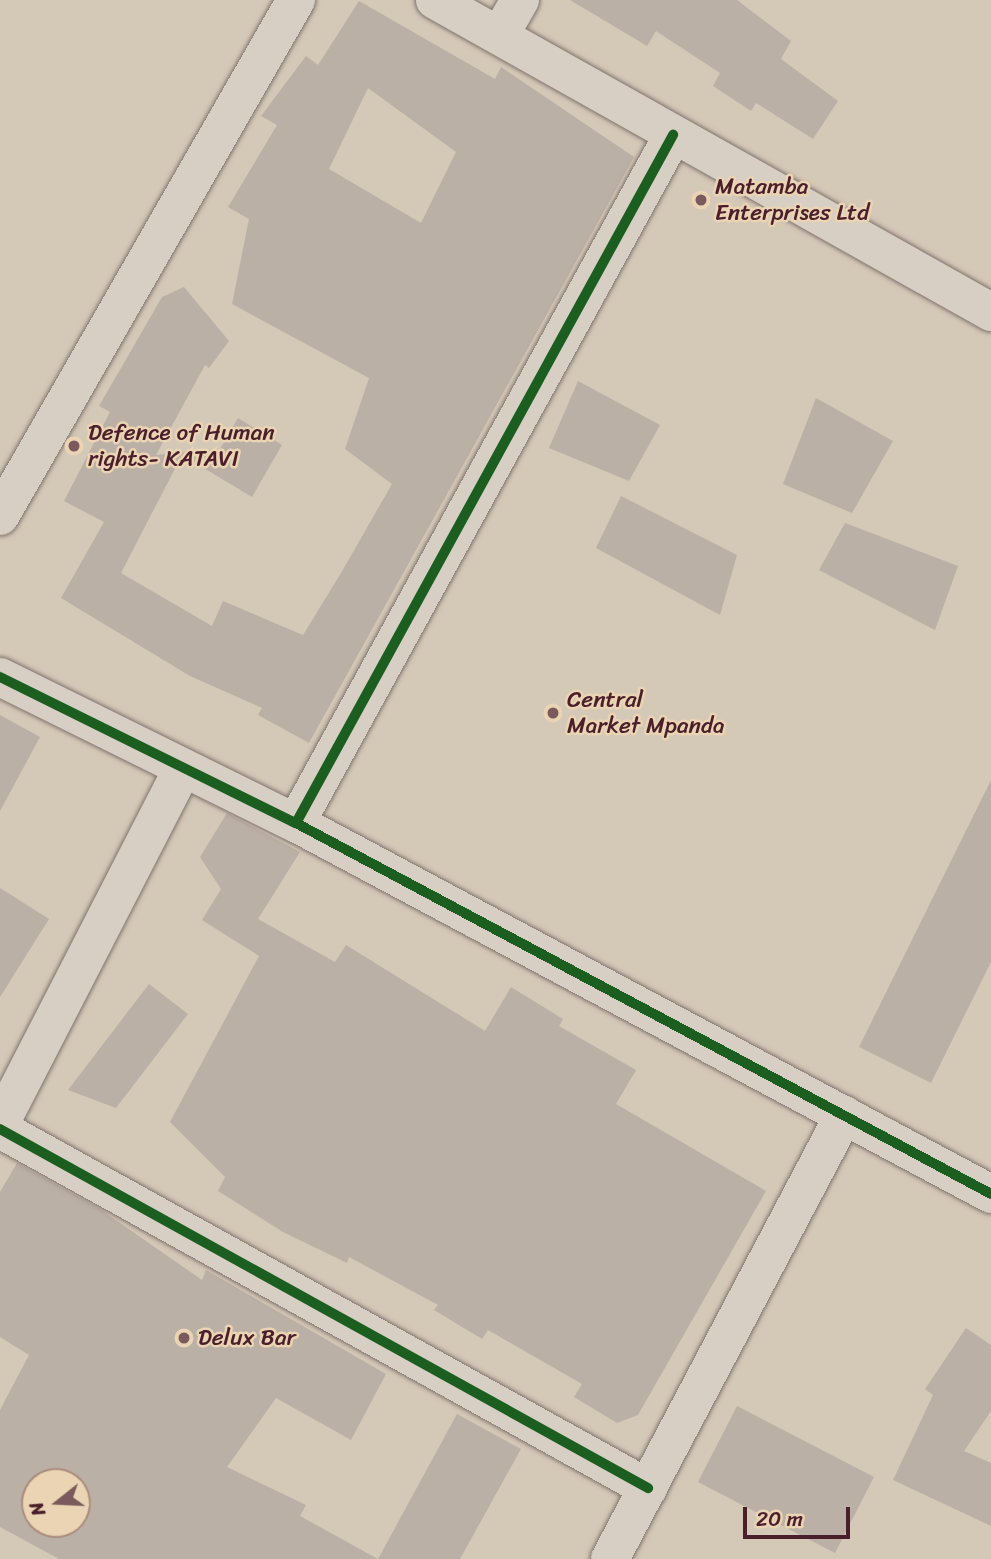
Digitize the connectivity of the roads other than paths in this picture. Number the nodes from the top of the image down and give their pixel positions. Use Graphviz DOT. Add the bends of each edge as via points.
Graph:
graph roads {
  1 [pos="296,0"];
  2 [pos="435,0"];
  3 [pos="520,0"];
  4 [pos="501,33"];
  5 [pos="673,135"];
  6 [pos="991,312"];
  7 [pos="0,516"];
  8 [pos="0,677"];
  9 [pos="181,772"];
  10 [pos="296,823"];
  11 [pos="844,1115"];
  12 [pos="0,1124"];
  13 [pos="0,1129"];
  14 [pos="991,1194"];
  15 [pos="648,1488"];
  16 [pos="610,1559"];
  1 -- 7 [label="street"];
  2 -- 4 [label="street"];
  3 -- 4 [label="street"];
  4 -- 5 [label="street"];
  5 -- 6 [label="street"];
  5 -- 10 [label="street"];
  8 -- 9 [label="street"];
  9 -- 10 [label="street"];
  9 -- 12 [label="street"];
  10 -- 11 [label="street"];
  11 -- 14 [label="street"];
  11 -- 15 [label="street"];
  13 -- 15 [label="street"];
  15 -- 16 [label="street"];
}
